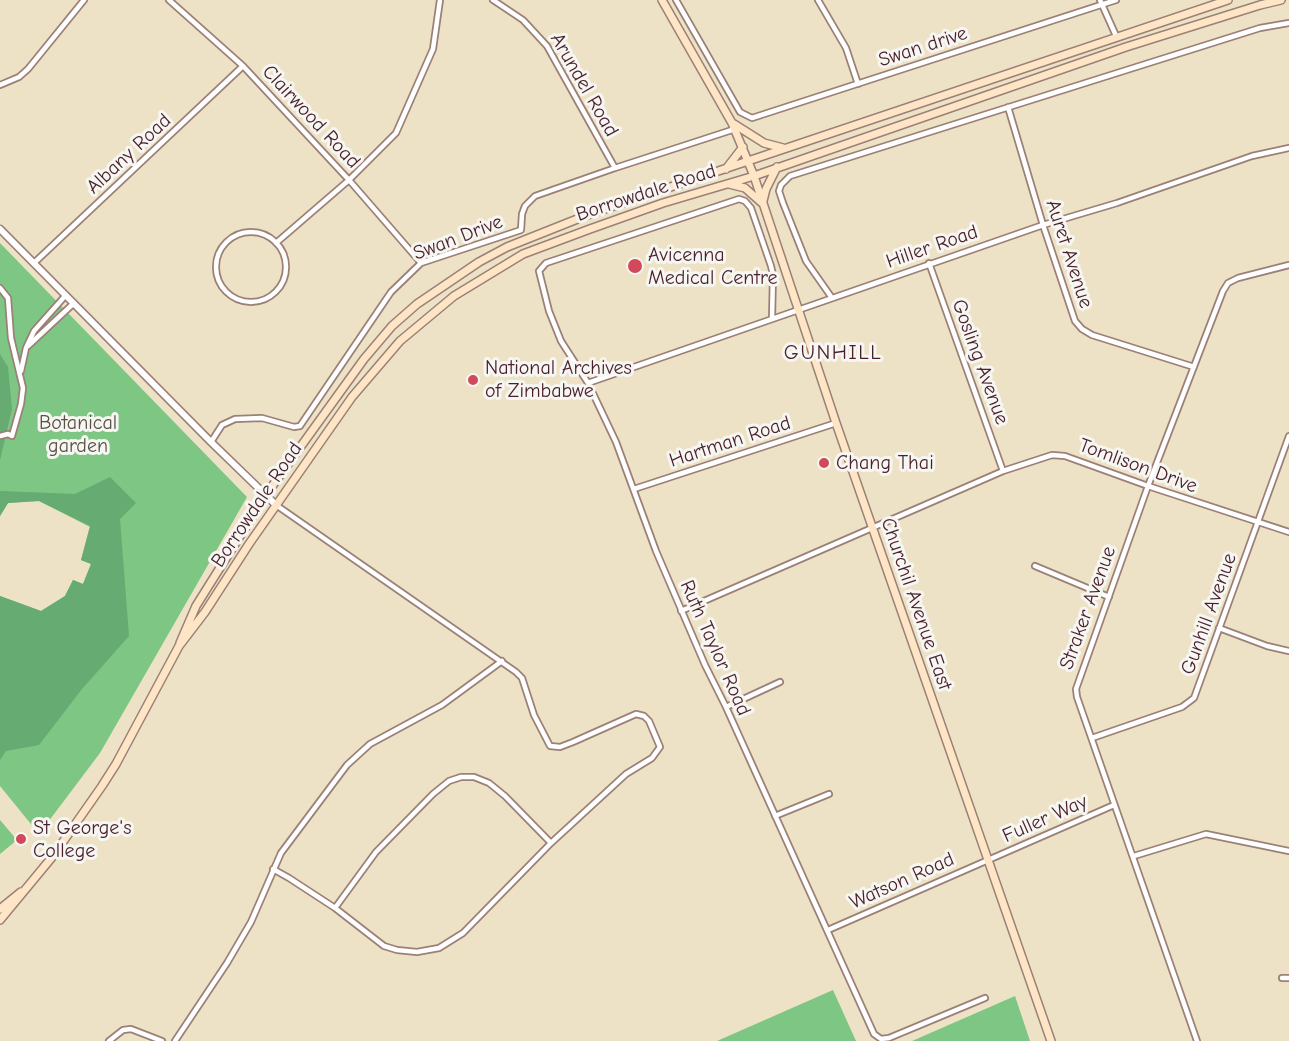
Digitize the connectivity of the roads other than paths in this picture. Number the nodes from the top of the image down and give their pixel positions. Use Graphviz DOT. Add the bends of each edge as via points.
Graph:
graph roads {
  1 [pos="84,0"];
  2 [pos="169,0"];
  3 [pos="440,0"];
  4 [pos="493,0"];
  5 [pos="662,0"];
  6 [pos="676,0"];
  7 [pos="818,0"];
  8 [pos="1116,0"];
  9 [pos="1228,0"];
  10 [pos="1281,0"];
  11 [pos="1100,3"];
  12 [pos="1289,23"];
  13 [pos="1117,38"];
  14 [pos="701,43"];
  15 [pos="690,50"];
  16 [pos="243,66"];
  17 [pos="858,84"];
  18 [pos="0,85"];
  19 [pos="1008,107"];
  20 [pos="734,126"];
  21 [pos="743,147"];
  22 [pos="787,148"];
  23 [pos="1289,148"];
  24 [pos="748,161"];
  25 [pos="777,167"];
  26 [pos="615,168"];
  27 [pos="725,170"];
  28 [pos="754,176"];
  29 [pos="349,180"];
  30 [pos="728,183"];
  31 [pos="762,203"];
  32 [pos="1043,225"];
  33 [pos="0,229"];
  34 [pos="276,243"];
  35 [pos="34,263"];
  36 [pos="929,263"];
  37 [pos="421,264"];
  38 [pos="1289,265"];
  39 [pos="0,288"];
  40 [pos="66,295"];
  41 [pos="832,298"];
  42 [pos="74,303"];
  43 [pos="797,310"];
  44 [pos="772,319"];
  45 [pos="26,348"];
  46 [pos="1194,367"];
  47 [pos="21,373"];
  48 [pos="588,383"];
  49 [pos="836,423"];
  50 [pos="1289,435"];
  51 [pos="0,436"];
  52 [pos="210,442"];
  53 [pos="1003,471"];
  54 [pos="1148,486"];
  55 [pos="634,489"];
  56 [pos="265,496"];
  57 [pos="276,505"];
  58 [pos="1257,523"];
  59 [pos="872,527"];
  60 [pos="1289,532"];
  61 [pos="1035,566"];
  62 [pos="1109,597"];
  63 [pos="681,611"];
  64 [pos="1219,628"];
  65 [pos="179,646"];
  66 [pos="1289,651"];
  67 [pos="502,661"];
  68 [pos="780,682"];
  69 [pos="726,707"];
  70 [pos="1092,738"];
  71 [pos="829,794"];
  72 [pos="1114,805"];
  73 [pos="775,816"];
  74 [pos="551,843"];
  75 [pos="1289,851"];
  76 [pos="1134,856"];
  77 [pos="987,860"];
  78 [pos="273,869"];
  79 [pos="23,890"];
  80 [pos="335,908"];
  81 [pos="0,909"];
  82 [pos="0,920"];
  83 [pos="828,930"];
  84 [pos="1282,978"];
  85 [pos="1289,978"];
  86 [pos="985,998"];
  87 [pos="109,1041"];
  88 [pos="162,1041"];
  89 [pos="175,1041"];
  90 [pos="1051,1041"];
  91 [pos="1197,1041"];
  1 -- 18 [label="street" via="28,69"];
  2 -- 16 [label="street, Clairwood Road"];
  3 -- 29 [label="street" via="433,49 400,126"];
  4 -- 26 [label="street, Arundel Road" via="523,20 547,46"];
  5 -- 15 [label="main road, Churchil Avenue East"];
  6 -- 14 [label="street"];
  7 -- 17 [label="street" via="850,56"];
  8 -- 11 [label="street, Swan drive"];
  9 -- 13 [label="main road, Borrowdale Road"];
  10 -- 25 [label="main road, Borrowdale Road" via="1126,47"];
  11 -- 13 [label="street"];
  11 -- 17 [label="street, Swan drive"];
  12 -- 19 [label="street" via="1260,27"];
  13 -- 22 [label="main road, Borrowdale Road"];
  14 -- 15 [label="street"];
  14 -- 17 [label="street, Swan drive" via="747,118"];
  15 -- 20 [label="main road, Churchil Avenue East"];
  16 -- 29 [label="street, Clairwood Road"];
  16 -- 35 [label="street, Albany Road"];
  19 -- 32 [label="street, Auret Avenue"];
  19 -- 41 [label="street" via="784,180 779,191 795,236 806,261"];
  20 -- 21 [label="main road, Churchil Avenue East"];
  20 -- 22 [label="main road" via="764,144"];
  20 -- 26 [label="street, Swan Drive"];
  21 -- 24 [label="main road, Churchil Avenue East"];
  21 -- 27 [label="main road"];
  22 -- 24 [label="main road, Borrowdale Road"];
  23 -- 32 [label="street, Hiller Road" via="1252,156"];
  24 -- 27 [label="main road, Borrowdale Road"];
  24 -- 28 [label="main road, Churchil Avenue East"];
  25 -- 28 [label="main road, Borrowdale Road"];
  25 -- 31 [label="main road"];
  26 -- 37 [label="street, Swan Drive" via="535,196 525,206 521,230"];
  27 -- 56 [label="main road, Borrowdale Road" via="554,227 479,262 435,291 379,340"];
  28 -- 30 [label="main road, Borrowdale Road"];
  28 -- 31 [label="main road, Churchil Avenue East"];
  29 -- 34 [label="street"];
  29 -- 37 [label="street, Clairwood Road"];
  30 -- 31 [label="main road" via="745,188"];
  30 -- 57 [label="main road, Borrowdale Road" via="523,254 454,296 386,355"];
  31 -- 43 [label="main road, Churchil Avenue East"];
  32 -- 36 [label="street, Hiller Road"];
  32 -- 46 [label="street, Auret Avenue" via="1071,315 1082,329"];
  33 -- 35 [label="street"];
  34 -- 34 [label="street" via="286,262 283,283 276,292 257,302 246,302 226,292 220,283 217,261 227,242 236,236 257,233"];
  35 -- 40 [label="street"];
  36 -- 41 [label="street, Hiller Road"];
  36 -- 53 [label="street, Gosling Avenue"];
  37 -- 52 [label="street, Swan Drive" via="392,292 300,426 262,418 235,419 222,425"];
  38 -- 46 [label="street, Straker Avenue" via="1228,284"];
  39 -- 47 [label="street" via="8,298 11,338"];
  40 -- 42 [label="street"];
  40 -- 45 [label="street" via="41,322"];
  41 -- 43 [label="street, Hiller Road"];
  42 -- 45 [label="street"];
  42 -- 52 [label="street"];
  43 -- 44 [label="street, Hiller Road"];
  43 -- 49 [label="main road, Churchil Avenue East"];
  44 -- 48 [label="street, Hiller Road"];
  44 -- 48 [label="street, Ruth Taylor Road" via="773,275 751,208 739,199 546,264 540,271 549,311 561,341"];
  45 -- 47 [label="street"];
  46 -- 54 [label="street, Straker Avenue"];
  47 -- 51 [label="street" via="23,394 12,436"];
  48 -- 55 [label="street, Ruth Taylor Road"];
  49 -- 55 [label="street, Hartman Road"];
  49 -- 59 [label="main road, Churchil Avenue East"];
  50 -- 58 [label="street, Gunhill Avenue"];
  52 -- 56 [label="street"];
  53 -- 54 [label="street, Tomlison Drive" via="1058,454"];
  53 -- 59 [label="street, Tomlison Drive"];
  54 -- 58 [label="street, Tomlison Drive"];
  54 -- 62 [label="street, Straker Avenue"];
  55 -- 63 [label="street, Ruth Taylor Road"];
  56 -- 57 [label="street"];
  56 -- 65 [label="main road, Borrowdale Road" via="196,606"];
  57 -- 65 [label="main road, Borrowdale Road"];
  57 -- 67 [label="street"];
  58 -- 60 [label="street, Tomlison Drive"];
  58 -- 64 [label="street, Gunhill Avenue"];
  59 -- 63 [label="street, Tomlison Drive"];
  59 -- 77 [label="main road, Churchil Avenue East"];
  61 -- 62 [label="street"];
  62 -- 70 [label="street, Straker Avenue" via="1076,689"];
  63 -- 69 [label="street, Ruth Taylor Road"];
  64 -- 66 [label="street"];
  64 -- 70 [label="street, Gunhill Avenue" via="1197,693 1188,703"];
  65 -- 79 [label="main road, Borrowdale Road" via="116,764 53,856"];
  67 -- 74 [label="street" via="522,678 550,746 560,747 636,714 649,721 659,743 652,758 626,774"];
  67 -- 78 [label="street" via="442,705 356,755 288,841"];
  68 -- 69 [label="street"];
  69 -- 73 [label="street, Ruth Taylor Road"];
  70 -- 72 [label="street, Straker Avenue"];
  71 -- 73 [label="street"];
  72 -- 76 [label="street, Straker Avenue"];
  72 -- 77 [label="street, Fuller Way"];
  73 -- 83 [label="street, Ruth Taylor Road"];
  74 -- 80 [label="street" via="463,933 439,948 410,952 384,946"];
  74 -- 80 [label="street" via="489,783 461,777 433,794 376,852"];
  75 -- 76 [label="street" via="1206,834"];
  76 -- 91 [label="street, Straker Avenue"];
  77 -- 83 [label="street, Watson Road"];
  77 -- 90 [label="main road, Churchil Avenue East"];
  78 -- 80 [label="street"];
  78 -- 89 [label="street" via="251,922"];
  79 -- 81 [label="main road, Borrowdale Road"];
  79 -- 82 [label="main road, Borrowdale Road"];
  83 -- 86 [label="street, Ruth Taylor Road" via="874,1034 881,1040"];
  84 -- 85 [label="street"];
  87 -- 88 [label="street" via="131,1029"];
}
